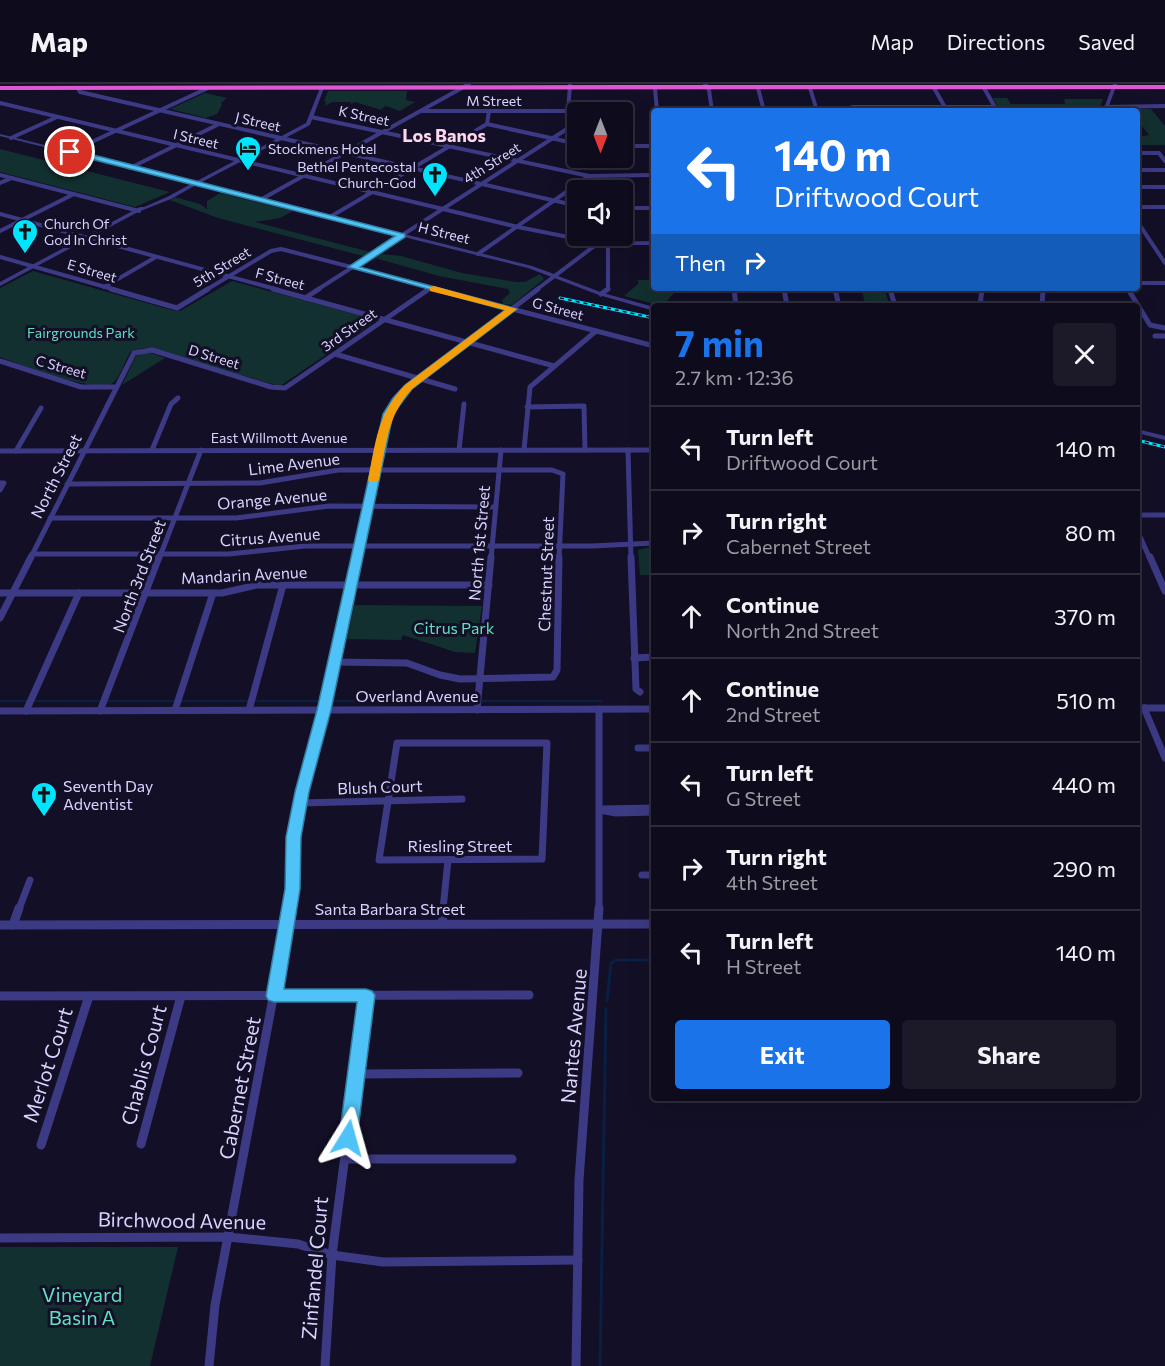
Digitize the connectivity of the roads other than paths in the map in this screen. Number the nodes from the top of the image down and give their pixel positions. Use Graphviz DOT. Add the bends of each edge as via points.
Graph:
graph roads {
  1 [pos="101,86"];
  2 [pos="193,86"];
  3 [pos="323,86"];
  4 [pos="466,86"];
  5 [pos="570,86"];
  6 [pos="614,86"];
  7 [pos="706,86"];
  8 [pos="836,86"];
  9 [pos="868,86"];
  10 [pos="1114,86"];
  11 [pos="5,87"];
  12 [pos="1165,87"];
  13 [pos="78,88"];
  14 [pos="208,88"];
  15 [pos="655,88"];
  16 [pos="758,88"];
  17 [pos="810,88"];
  18 [pos="934,88"];
  19 [pos="984,88"];
  20 [pos="569,102"];
  21 [pos="0,103"];
  22 [pos="1165,106"];
  23 [pos="852,107"];
  24 [pos="657,108"];
  25 [pos="711,108"];
  26 [pos="763,108"];
  27 [pos="817,108"];
  28 [pos="898,108"];
  29 [pos="944,108"];
  30 [pos="995,108"];
  31 [pos="1105,108"];
  32 [pos="1125,108"];
  33 [pos="159,110"];
  34 [pos="419,111"];
  35 [pos="489,111"];
  36 [pos="567,111"];
  37 [pos="57,117"];
  38 [pos="311,117"];
  39 [pos="219,124"];
  40 [pos="487,124"];
  41 [pos="567,129"];
  42 [pos="115,131"];
  43 [pos="385,131"];
  44 [pos="0,135"];
  45 [pos="11,138"];
  46 [pos="281,138"];
  47 [pos="553,139"];
  48 [pos="567,142"];
  49 [pos="176,145"];
  50 [pos="449,146"];
  51 [pos="633,146"];
  52 [pos="651,146"];
  53 [pos="70,152"];
  54 [pos="345,153"];
  55 [pos="1140,153"];
  56 [pos="239,160"];
  57 [pos="518,160"];
  58 [pos="1165,161"];
  59 [pos="130,168"];
  60 [pos="412,168"];
  61 [pos="1140,170"];
  62 [pos="1165,170"];
  63 [pos="0,175"];
  64 [pos="651,175"];
  65 [pos="304,176"];
  66 [pos="588,176"];
  67 [pos="12,178"];
  68 [pos="0,183"];
  69 [pos="194,184"];
  70 [pos="481,184"];
  71 [pos="1140,187"];
  72 [pos="1165,187"];
  73 [pos="372,192"];
  74 [pos="74,194"];
  75 [pos="260,200"];
  76 [pos="554,201"];
  77 [pos="567,204"];
  78 [pos="1140,207"];
  79 [pos="1165,207"];
  80 [pos="633,208"];
  81 [pos="651,208"];
  82 [pos="444,209"];
  83 [pos="139,211"];
  84 [pos="0,214"];
  85 [pos="330,217"];
  86 [pos="22,220"];
  87 [pos="518,226"];
  88 [pos="1140,226"];
  89 [pos="0,231"];
  90 [pos="402,236"];
  91 [pos="567,236"];
  92 [pos="87,238"];
  93 [pos="633,243"];
  94 [pos="651,243"];
  95 [pos="594,246"];
  96 [pos="608,246"];
  97 [pos="281,249"];
  98 [pos="478,254"];
  99 [pos="0,257"];
  100 [pos="156,257"];
  101 [pos="1165,263"];
  102 [pos="34,267"];
  103 [pos="352,267"];
  104 [pos="556,275"];
  105 [pos="229,277"];
  106 [pos="1140,283"];
  107 [pos="1165,283"];
  108 [pos="0,284"];
  109 [pos="104,287"];
  110 [pos="430,288"];
  111 [pos="601,294"];
  112 [pos="305,298"];
  113 [pos="177,308"];
  114 [pos="651,308"];
  115 [pos="1140,308"];
  116 [pos="512,309"];
  117 [pos="384,320"];
  118 [pos="1165,328"];
  119 [pos="596,331"];
  120 [pos="1155,336"];
  121 [pos="1165,336"];
  122 [pos="467,342"];
  123 [pos="651,345"];
  124 [pos="140,350"];
  125 [pos="335,354"];
  126 [pos="0,361"];
  127 [pos="554,366"];
  128 [pos="420,379"];
  129 [pos="116,387"];
  130 [pos="280,388"];
  131 [pos="455,389"];
  132 [pos="178,398"];
  133 [pos="464,404"];
  134 [pos="526,406"];
  135 [pos="42,408"];
  136 [pos="1140,430"];
  137 [pos="1165,436"];
  138 [pos="152,450"];
  139 [pos="201,450"];
  140 [pos="379,450"];
  141 [pos="459,450"];
  142 [pos="501,450"];
  143 [pos="524,450"];
  144 [pos="585,450"];
  145 [pos="628,450"];
  146 [pos="651,450"];
  147 [pos="0,451"];
  148 [pos="16,451"];
  149 [pos="84,451"];
  150 [pos="375,470"];
  151 [pos="500,470"];
  152 [pos="560,471"];
  153 [pos="2,483"];
  154 [pos="189,483"];
  155 [pos="67,484"];
  156 [pos="0,490"];
  157 [pos="367,507"];
  158 [pos="496,507"];
  159 [pos="1140,515"];
  160 [pos="1165,515"];
  161 [pos="50,518"];
  162 [pos="176,518"];
  163 [pos="1140,537"];
  164 [pos="651,543"];
  165 [pos="631,545"];
  166 [pos="358,546"];
  167 [pos="492,546"];
  168 [pos="560,546"];
  169 [pos="32,554"];
  170 [pos="162,554"];
  171 [pos="283,585"];
  172 [pos="350,585"];
  173 [pos="489,585"];
  174 [pos="1165,591"];
  175 [pos="0,593"];
  176 [pos="12,593"];
  177 [pos="79,593"];
  178 [pos="147,593"];
  179 [pos="213,593"];
  180 [pos="0,618"];
  181 [pos="651,657"];
  182 [pos="634,658"];
  183 [pos="334,662"];
  184 [pos="480,679"];
  185 [pos="640,692"];
  186 [pos="1141,708"];
  187 [pos="1165,708"];
  188 [pos="599,709"];
  189 [pos="651,709"];
  190 [pos="175,710"];
  191 [pos="249,710"];
  192 [pos="324,710"];
  193 [pos="477,710"];
  194 [pos="0,711"];
  195 [pos="26,711"];
  196 [pos="100,711"];
  197 [pos="638,748"];
  198 [pos="651,748"];
  199 [pos="1165,758"];
  200 [pos="462,799"];
  201 [pos="388,800"];
  202 [pos="300,803"];
  203 [pos="600,810"];
  204 [pos="651,810"];
  205 [pos="448,860"];
  206 [pos="642,875"];
  207 [pos="651,875"];
  208 [pos="30,880"];
  209 [pos="442,924"];
  210 [pos="599,924"];
  211 [pos="651,924"];
  212 [pos="0,925"];
  213 [pos="13,925"];
  214 [pos="287,925"];
  215 [pos="366,995"];
  216 [pos="529,995"];
  217 [pos="0,996"];
  218 [pos="89,996"];
  219 [pos="185,996"];
  220 [pos="274,996"];
  221 [pos="518,1073"];
  222 [pos="356,1074"];
  223 [pos="141,1144"];
  224 [pos="41,1145"];
  225 [pos="345,1159"];
  226 [pos="512,1159"];
  227 [pos="228,1237"];
  228 [pos="0,1238"];
  229 [pos="332,1256"];
  230 [pos="578,1260"];
  231 [pos="209,1366"];
  232 [pos="325,1366"];
  233 [pos="576,1366"];
  1 -- 2 [label="highway"];
  1 -- 13 [label="highway"];
  2 -- 14 [label="highway"];
  3 -- 4 [label="highway"];
  3 -- 14 [label="highway"];
  3 -- 38 [label="street"];
  4 -- 5 [label="highway"];
  4 -- 34 [label="street"];
  5 -- 6 [label="highway"];
  5 -- 6 [label="highway"];
  5 -- 20 [label="street, 4th Street"];
  6 -- 15 [label="highway"];
  7 -- 15 [label="highway"];
  7 -- 16 [label="highway"];
  7 -- 25 [label="street"];
  8 -- 9 [label="highway"];
  8 -- 17 [label="highway"];
  9 -- 18 [label="highway"];
  10 -- 12 [label="highway"];
  10 -- 19 [label="highway"];
  10 -- 31 [label="street"];
  11 -- 13 [label="highway"];
  13 -- 33 [label="street, J Street" via="80,92"];
  14 -- 33 [label="street"];
  15 -- 24 [label="street"];
  16 -- 17 [label="highway"];
  16 -- 26 [label="street"];
  17 -- 27 [label="street"];
  18 -- 19 [label="highway"];
  18 -- 29 [label="street"];
  19 -- 30 [label="street"];
  21 -- 37 [label="street, I Street"];
  22 -- 32 [label="street"];
  23 -- 28 [label="street"];
  33 -- 39 [label="street, J Street"];
  33 -- 42 [label="street"];
  34 -- 35 [label="street, M Street"];
  34 -- 43 [label="street"];
  35 -- 36 [label="street, M Street"];
  35 -- 40 [label="street"];
  37 -- 42 [label="street, I Street"];
  37 -- 45 [label="street"];
  38 -- 43 [label="street, K Street"];
  38 -- 46 [label="street" via="308,124"];
  39 -- 46 [label="street, J Street"];
  39 -- 49 [label="street"];
  40 -- 47 [label="street"];
  40 -- 50 [label="street"];
  41 -- 47 [label="street, 4th Street"];
  42 -- 49 [label="street, I Street"];
  42 -- 53 [label="street"];
  43 -- 50 [label="street, K Street"];
  43 -- 54 [label="street"];
  44 -- 45 [label="street, H Street"];
  45 -- 53 [label="street, H Street"];
  46 -- 54 [label="street, J Street"];
  46 -- 56 [label="street"];
  47 -- 48 [label="street"];
  47 -- 57 [label="street, 4th Street"];
  49 -- 56 [label="street, I Street"];
  49 -- 59 [label="street"];
  50 -- 57 [label="street, K Street"];
  50 -- 60 [label="street"];
  51 -- 52 [label="street"];
  53 -- 59 [label="street, H Street"];
  54 -- 60 [label="street, J Street"];
  54 -- 65 [label="street"];
  55 -- 58 [label="street" via="1159,153"];
  56 -- 65 [label="street, I Street"];
  56 -- 69 [label="street"];
  57 -- 66 [label="street, K Street"];
  57 -- 70 [label="street, 4th Street"];
  59 -- 69 [label="street, H Street"];
  60 -- 70 [label="street, J Street"];
  60 -- 73 [label="street"];
  61 -- 62 [label="street"];
  63 -- 67 [label="street"];
  64 -- 66 [label="street, K Street"];
  65 -- 73 [label="street, I Street"];
  65 -- 75 [label="street"];
  66 -- 76 [label="street"];
  67 -- 68 [label="street"];
  67 -- 74 [label="street"];
  69 -- 75 [label="street, H Street"];
  69 -- 83 [label="street"];
  70 -- 76 [label="street, J Street"];
  70 -- 82 [label="street, 4th Street"];
  71 -- 72 [label="street"];
  73 -- 82 [label="street, I Street"];
  73 -- 85 [label="street"];
  74 -- 83 [label="street"];
  74 -- 86 [label="street"];
  75 -- 85 [label="street, H Street"];
  76 -- 77 [label="street, J Street"];
  76 -- 87 [label="street"];
  78 -- 79 [label="street"];
  80 -- 81 [label="street"];
  82 -- 87 [label="street, I Street"];
  82 -- 90 [label="street, 4th Street"];
  83 -- 92 [label="street"];
  84 -- 86 [label="street, F Street"];
  85 -- 90 [label="street, H Street"];
  86 -- 89 [label="street"];
  86 -- 92 [label="street, F Street"];
  87 -- 91 [label="street, I Street"];
  87 -- 98 [label="street"];
  88 -- 101 [label="street"];
  90 -- 98 [label="street, H Street"];
  90 -- 103 [label="street, 4th Street"];
  92 -- 100 [label="street, F Street"];
  92 -- 102 [label="street"];
  93 -- 94 [label="street"];
  95 -- 104 [label="street"];
  96 -- 111 [label="street" via="608,289"];
  97 -- 103 [label="street, G Street"];
  97 -- 105 [label="street, 5th Street"];
  98 -- 104 [label="street, H Street"];
  99 -- 102 [label="street, E Street"];
  100 -- 105 [label="street, F Street"];
  100 -- 109 [label="street"];
  102 -- 108 [label="street"];
  102 -- 109 [label="street, E Street"];
  103 -- 110 [label="street, G Street"];
  103 -- 112 [label="street, 4th Street"];
  104 -- 111 [label="street, H Street"];
  104 -- 116 [label="street, Cabernet Street"];
  105 -- 112 [label="street, F Street"];
  105 -- 113 [label="street, 5th Street"];
  106 -- 107 [label="street"];
  109 -- 113 [label="street, E Street"];
  110 -- 116 [label="street, G Street"];
  110 -- 117 [label="street, 3rd Street"];
  111 -- 114 [label="street, H Street"];
  112 -- 117 [label="street, F Street"];
  115 -- 118 [label="street" via="1152,327"];
  116 -- 119 [label="street, G Street"];
  116 -- 122 [label="street, Cabernet Street"];
  117 -- 122 [label="street, F Street"];
  117 -- 125 [label="street, 3rd Street"];
  119 -- 123 [label="street, G Street"];
  119 -- 127 [label="street"];
  120 -- 121 [label="street"];
  122 -- 127 [label="street, F Street"];
  122 -- 128 [label="street, Cabernet Street"];
  124 -- 129 [label="street, North Street" via="132,354"];
  124 -- 130 [label="street, D Street" via="152,350"];
  125 -- 128 [label="street"];
  125 -- 130 [label="street, 3rd Street" via="290,386"];
  126 -- 129 [label="street, C Street" via="81,387"];
  127 -- 134 [label="street" via="530,387"];
  128 -- 131 [label="street"];
  128 -- 140 [label="street, Cabernet Street" via="390,409"];
  129 -- 149 [label="street, North Street"];
  132 -- 138 [label="street" via="171,404"];
  133 -- 141 [label="street"];
  134 -- 143 [label="street"];
  134 -- 144 [label="street" via="585,406"];
  135 -- 148 [label="street"];
  136 -- 137 [label="street"];
  138 -- 139 [label="street, East Willmott Avenue"];
  138 -- 149 [label="street, East Willmott Avenue"];
  139 -- 140 [label="street, East Willmott Avenue"];
  139 -- 154 [label="street, North 3rd Street"];
  140 -- 141 [label="street, East Willmott Avenue"];
  140 -- 150 [label="street, Cabernet Street"];
  141 -- 142 [label="street, East Willmott Avenue"];
  142 -- 143 [label="street, East Willmott Avenue"];
  142 -- 151 [label="street, North 1st Street"];
  143 -- 144 [label="street, East Willmott Avenue"];
  144 -- 145 [label="street, East Willmott Avenue"];
  145 -- 146 [label="street, East Willmott Avenue"];
  145 -- 165 [label="street"];
  147 -- 148 [label="street, East Willmott Avenue"];
  148 -- 149 [label="street, East Willmott Avenue"];
  149 -- 155 [label="street, North Street"];
  150 -- 151 [label="street, Lime Avenue"];
  150 -- 154 [label="street, Lime Avenue" via="322,471 260,483"];
  150 -- 157 [label="street, Cabernet Street"];
  151 -- 152 [label="street, Lime Avenue"];
  151 -- 158 [label="street, North 1st Street"];
  152 -- 168 [label="street, Chestnut Street"];
  153 -- 156 [label="street"];
  154 -- 155 [label="street, Lime Avenue"];
  154 -- 162 [label="street, North 3rd Street"];
  155 -- 161 [label="street, North Street"];
  157 -- 158 [label="street, Orange Avenue"];
  157 -- 162 [label="street, Orange Avenue" via="311,507 236,518"];
  157 -- 166 [label="street, Cabernet Street"];
  158 -- 167 [label="street, North 1st Street"];
  159 -- 160 [label="street"];
  161 -- 162 [label="street, Orange Avenue"];
  161 -- 169 [label="street, North Street"];
  162 -- 170 [label="street, North 3rd Street"];
  163 -- 174 [label="street"];
  164 -- 165 [label="street, Citrus Avenue"];
  165 -- 168 [label="street, Citrus Avenue"];
  165 -- 182 [label="street"];
  166 -- 167 [label="street, Citrus Avenue"];
  166 -- 170 [label="street, Citrus Avenue"];
  166 -- 172 [label="street, Cabernet Street"];
  167 -- 168 [label="street, Citrus Avenue"];
  167 -- 173 [label="street, North 1st Street"];
  168 -- 184 [label="street, Chestnut Street" via="557,670 553,677"];
  169 -- 170 [label="street, Citrus Avenue"];
  169 -- 176 [label="street, North Street"];
  170 -- 178 [label="street, North 3rd Street"];
  171 -- 172 [label="street, Mandarin Avenue"];
  171 -- 179 [label="street, Mandarin Avenue"];
  171 -- 191 [label="street"];
  172 -- 173 [label="street, Mandarin Avenue"];
  172 -- 183 [label="street, Cabernet Street"];
  173 -- 184 [label="street, North 1st Street"];
  175 -- 176 [label="street, Mandarin Avenue"];
  176 -- 177 [label="street, Mandarin Avenue"];
  176 -- 180 [label="street, North Street"];
  177 -- 178 [label="street, Mandarin Avenue"];
  177 -- 195 [label="street"];
  178 -- 179 [label="street, Mandarin Avenue"];
  178 -- 196 [label="street, North 3rd Street"];
  179 -- 190 [label="street"];
  181 -- 182 [label="street"];
  182 -- 185 [label="street" via="636,689"];
  183 -- 184 [label="street" via="407,663 446,676"];
  183 -- 192 [label="street, Cabernet Street"];
  184 -- 193 [label="street, North 1st Street"];
  186 -- 187 [label="street"];
  186 -- 199 [label="street"];
  188 -- 189 [label="street, Overland Avenue"];
  188 -- 193 [label="street, Overland Avenue"];
  188 -- 203 [label="street, Nantes Avenue"];
  190 -- 191 [label="street, Overland Avenue"];
  190 -- 196 [label="street, Overland Avenue"];
  191 -- 192 [label="street, Overland Avenue"];
  192 -- 193 [label="street, Overland Avenue"];
  192 -- 202 [label="street, Cabernet Street"];
  194 -- 195 [label="street, Overland Avenue"];
  195 -- 196 [label="street, Overland Avenue"];
  197 -- 198 [label="street"];
  200 -- 201 [label="street, Blush Court"];
  201 -- 202 [label="street, Blush Court"];
  201 -- 205 [label="street, Riesling Street" via="379,860"];
  201 -- 205 [label="street, Riesling Street" via="397,743 547,742 542,859"];
  202 -- 214 [label="street, Cabernet Street"];
  203 -- 204 [label="street"];
  203 -- 210 [label="street, Nantes Avenue"];
  205 -- 209 [label="street"];
  206 -- 207 [label="street"];
  208 -- 213 [label="street"];
  209 -- 210 [label="street, Santa Barbara Street"];
  209 -- 214 [label="street, Santa Barbara Street"];
  210 -- 211 [label="street, Santa Barbara Street"];
  210 -- 230 [label="street, Nantes Avenue" via="579,1180"];
  212 -- 213 [label="street, Santa Barbara Street"];
  213 -- 214 [label="street, Santa Barbara Street"];
  214 -- 220 [label="street, Cabernet Street"];
  215 -- 216 [label="street"];
  215 -- 220 [label="street"];
  215 -- 222 [label="street, Zinfandel Court"];
  217 -- 218 [label="street"];
  218 -- 219 [label="street"];
  218 -- 224 [label="street, Merlot Court"];
  219 -- 220 [label="street"];
  219 -- 223 [label="street, Chablis Court"];
  220 -- 227 [label="street, Cabernet Street"];
  221 -- 222 [label="street"];
  222 -- 225 [label="street, Zinfandel Court"];
  225 -- 226 [label="street"];
  225 -- 229 [label="street, Zinfandel Court"];
  227 -- 228 [label="street, Birchwood Avenue"];
  227 -- 229 [label="street, Birchwood Avenue" via="298,1244"];
  227 -- 231 [label="street, Cabernet Street"];
  229 -- 230 [label="street, Birchwood Avenue" via="402,1262"];
  229 -- 232 [label="street, Zinfandel Court"];
  230 -- 233 [label="street, Nantes Avenue"];
}
